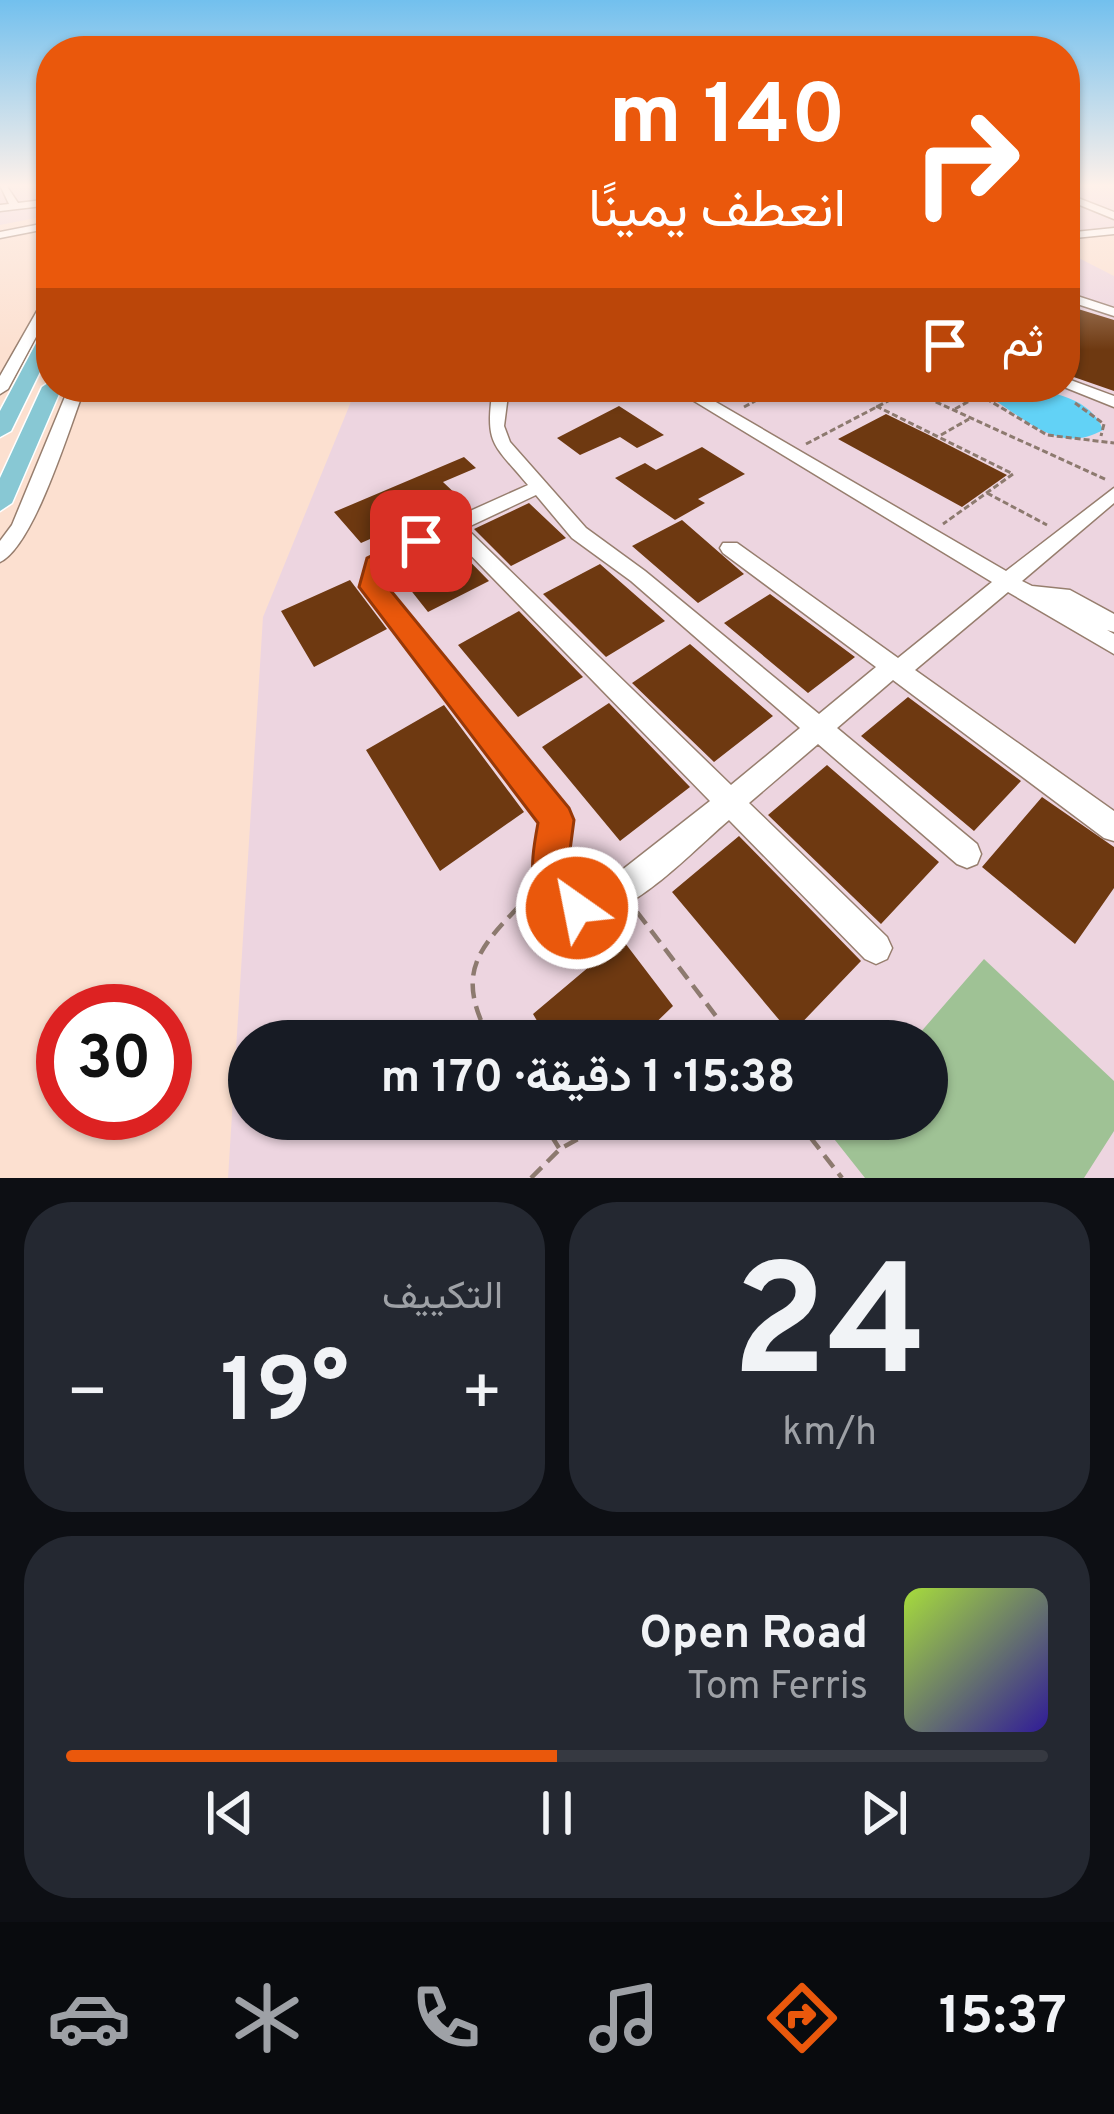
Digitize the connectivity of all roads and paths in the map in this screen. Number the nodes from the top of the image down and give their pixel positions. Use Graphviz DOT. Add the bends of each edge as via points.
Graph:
graph roads {
  1 [pos="1080,301"];
  2 [pos="1114,312"];
  3 [pos="36,324"];
  4 [pos="36,361"];
  5 [pos="0,388"];
  6 [pos="1080,388"];
  7 [pos="45,402"];
  8 [pos="71,402"];
  9 [pos="499,402"];
  10 [pos="703,402"];
  11 [pos="754,402"];
  12 [pos="883,402"];
  13 [pos="937,402"];
  14 [pos="967,402"];
  15 [pos="993,402"];
  16 [pos="1070,402"];
  17 [pos="1114,402"];
  18 [pos="876,406"];
  19 [pos="954,410"];
  20 [pos="726,416"];
  21 [pos="970,418"];
  22 [pos="0,430"];
  23 [pos="1100,436"];
  24 [pos="938,437"];
  25 [pos="1114,442"];
  26 [pos="789,453"];
  27 [pos="1114,483"];
  28 [pos="536,488"];
  29 [pos="986,493"];
  30 [pos="1114,494"];
  31 [pos="0,503"];
  32 [pos="453,526"];
  33 [pos="1065,534"];
  34 [pos="926,535"];
  35 [pos="730,548"];
  36 [pos="0,555"];
  37 [pos="1007,582"];
  38 [pos="1032,594"];
  39 [pos="1114,623"];
  40 [pos="1114,645"];
  41 [pos="896,668"];
  42 [pos="819,729"];
  43 [pos="730,802"];
  44 [pos="1114,828"];
  45 [pos="967,854"];
  46 [pos="547,877"];
  47 [pos="621,892"];
  48 [pos="876,948"];
  49 [pos="478,1020"];
  50 [pos="719,1020"];
  51 [pos="554,1140"];
  52 [pos="576,1140"];
  53 [pos="812,1140"];
  54 [pos="560,1149"];
  55 [pos="532,1178"];
  56 [pos="842,1178"];
  1 -- 2 [label="street"];
  3 -- 5 [label="street"];
  4 -- 22 [label="main road"];
  6 -- 17 [label="street"];
  7 -- 31 [label="main road"];
  8 -- 36 [label="street" via="21,526"];
  9 -- 28 [label="street" via="496,426"];
  10 -- 20 [label="street"];
  11 -- 20 [label="path"];
  12 -- 18 [label="path"];
  13 -- 19 [label="path"];
  14 -- 19 [label="path"];
  15 -- 23 [label="path" via="1041,433"];
  16 -- 23 [label="path" via="1096,416 1106,429"];
  18 -- 24 [label="path"];
  18 -- 26 [label="path"];
  19 -- 21 [label="path"];
  20 -- 26 [label="street"];
  21 -- 24 [label="path"];
  21 -- 27 [label="path"];
  23 -- 25 [label="path"];
  24 -- 29 [label="path" via="1013,474"];
  26 -- 34 [label="street"];
  28 -- 32 [label="street"];
  28 -- 42 [label="street" via="579,533"];
  29 -- 33 [label="path"];
  29 -- 34 [label="path"];
  30 -- 33 [label="street"];
  32 -- 43 [label="street"];
  32 -- 46 [label="street" via="377,564 373,587 556,820"];
  33 -- 37 [label="street"];
  34 -- 37 [label="street"];
  35 -- 41 [label="street"];
  37 -- 38 [label="street"];
  37 -- 41 [label="street"];
  38 -- 39 [label="street" via="1056,593"];
  38 -- 40 [label="street"];
  41 -- 42 [label="street"];
  41 -- 44 [label="street"];
  42 -- 43 [label="street"];
  42 -- 45 [label="street"];
  43 -- 47 [label="street"];
  43 -- 48 [label="street"];
  46 -- 47 [label="street" via="577,908"];
  46 -- 49 [label="path" via="472,962 467,985"];
  47 -- 50 [label="path"];
  51 -- 54 [label="path"];
  52 -- 54 [label="path"];
  53 -- 56 [label="path"];
  54 -- 55 [label="path"];
}
